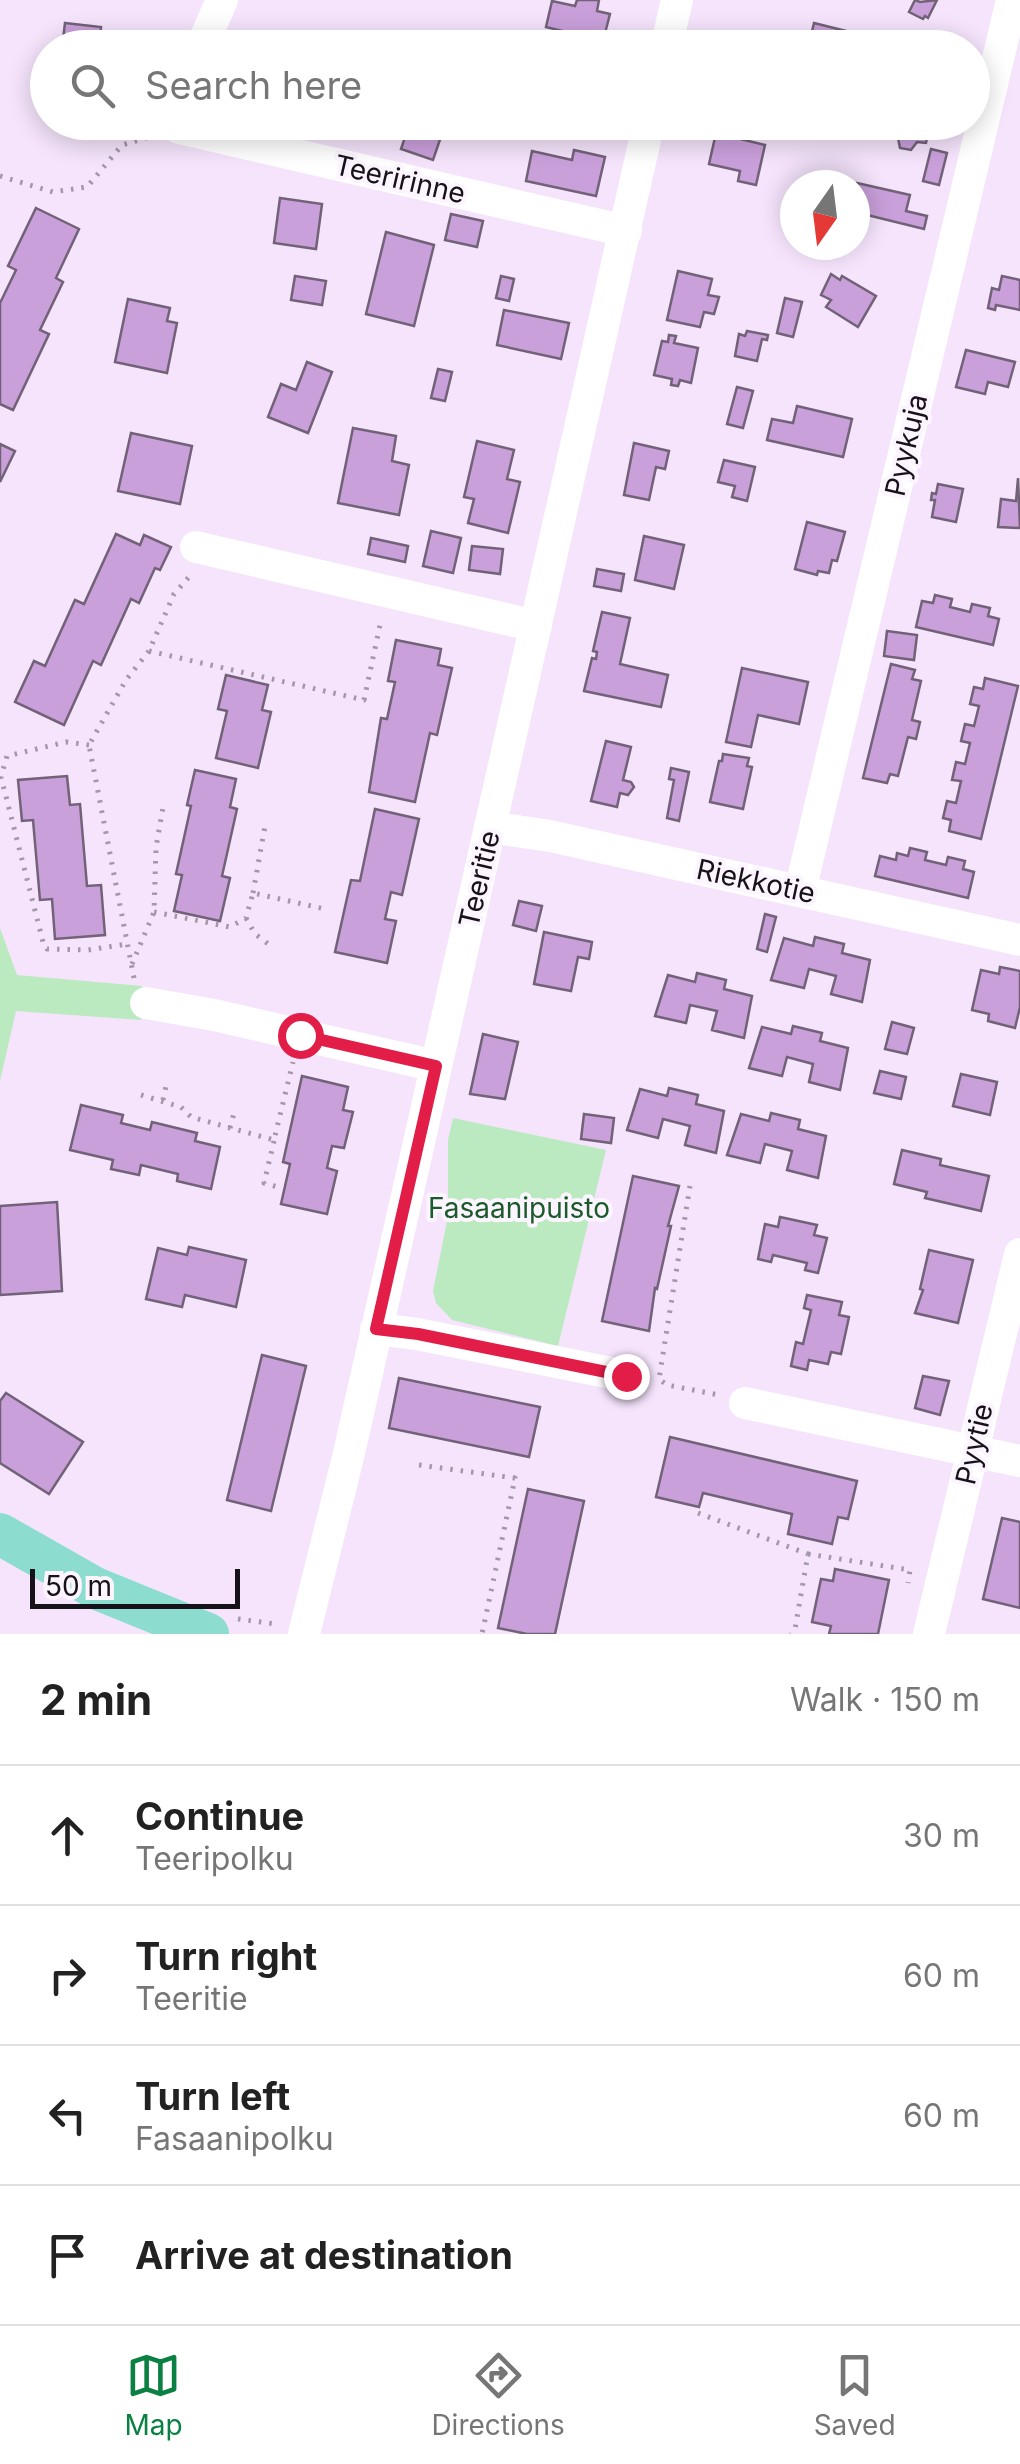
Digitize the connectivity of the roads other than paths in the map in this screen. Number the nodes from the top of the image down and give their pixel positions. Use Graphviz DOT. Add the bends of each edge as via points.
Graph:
graph roads {
  1 [pos="222,0"];
  2 [pos="677,0"];
  3 [pos="1012,0"];
  4 [pos="209,30"];
  5 [pos="670,30"];
  6 [pos="990,92"];
  7 [pos="241,140"];
  8 [pos="645,140"];
  9 [pos="979,140"];
  10 [pos="626,231"];
  11 [pos="203,549"];
  12 [pos="536,626"];
  13 [pos="490,827"];
  14 [pos="800,891"];
  15 [pos="1020,940"];
  16 [pos="146,1003"];
  17 [pos="436,1066"];
  18 [pos="1020,1254"];
  19 [pos="376,1329"];
  20 [pos="626,1376"];
  21 [pos="745,1404"];
  22 [pos="973,1450"];
  23 [pos="1020,1461"];
  24 [pos="0,1534"];
  25 [pos="208,1634"];
  26 [pos="304,1634"];
  27 [pos="929,1634"];
  1 -- 4 [label="street"];
  2 -- 5 [label="street"];
  3 -- 6 [label="street, Pyykuja"];
  7 -- 10 [label="street, Teeririnne"];
  8 -- 10 [label="street, Teeritie"];
  9 -- 14 [label="street, Pyykuja"];
  10 -- 12 [label="street, Teeritie"];
  11 -- 12 [label="street"];
  12 -- 13 [label="street, Teeritie"];
  13 -- 14 [label="street, Riekkotie"];
  13 -- 17 [label="street, Teeritie"];
  14 -- 15 [label="street, Riekkotie"];
  16 -- 17 [label="street"];
  17 -- 19 [label="street, Teeritie"];
  18 -- 22 [label="street, Pyytie"];
  19 -- 20 [label="street"];
  19 -- 26 [label="street, Teeritie"];
  21 -- 22 [label="street"];
  22 -- 23 [label="street"];
  22 -- 27 [label="street, Pyytie"];
  24 -- 25 [label="main road" via="96,1588"];
}
